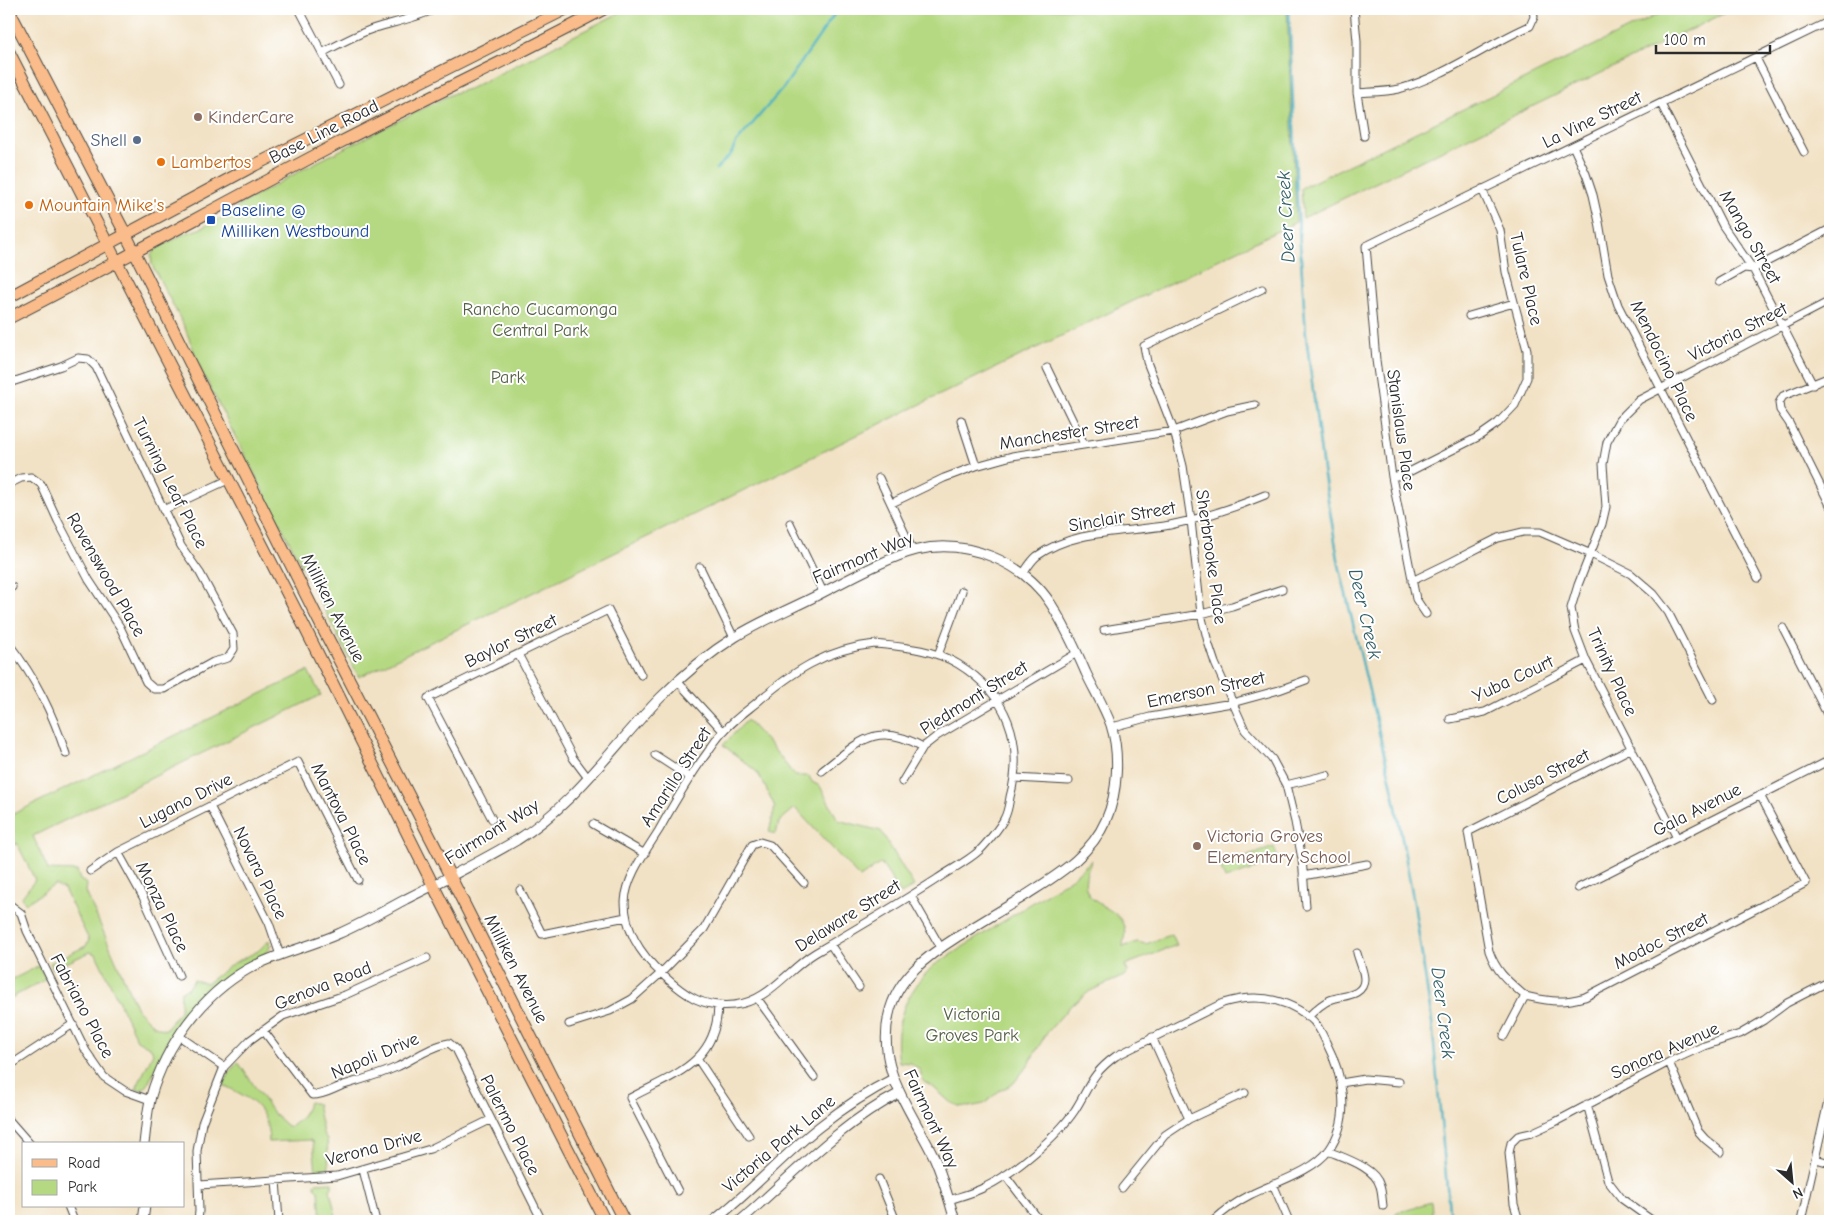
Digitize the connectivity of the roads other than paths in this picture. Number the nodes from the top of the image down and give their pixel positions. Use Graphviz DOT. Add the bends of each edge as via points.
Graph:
graph roads {
  1 [pos="299,9"];
  2 [pos="435,9"];
  3 [pos="566,9"];
  4 [pos="604,9"];
  5 [pos="1354,9"];
  6 [pos="1533,9"];
  7 [pos="9,10"];
  8 [pos="1830,21"];
  9 [pos="9,52"];
  10 [pos="322,53"];
  11 [pos="1756,58"];
  12 [pos="339,85"];
  13 [pos="1357,93"];
  14 [pos="1661,104"];
  15 [pos="1364,136"];
  16 [pos="1573,146"];
  17 [pos="1804,152"];
  18 [pos="1482,189"];
  19 [pos="1830,229"];
  20 [pos="125,233"];
  21 [pos="107,245"];
  22 [pos="1366,246"];
  23 [pos="135,253"];
  24 [pos="117,263"];
  25 [pos="1753,268"];
  26 [pos="1719,282"];
  27 [pos="1262,289"];
  28 [pos="9,297"];
  29 [pos="1830,301"];
  30 [pos="1514,303"];
  31 [pos="1469,316"];
  32 [pos="9,318"];
  33 [pos="1782,326"];
  34 [pos="1047,368"];
  35 [pos="1830,377"];
  36 [pos="9,383"];
  37 [pos="1812,386"];
  38 [pos="1660,389"];
  39 [pos="1255,405"];
  40 [pos="961,420"];
  41 [pos="1174,431"];
  42 [pos="1084,444"];
  43 [pos="976,466"];
  44 [pos="1392,477"];
  45 [pos="879,478"];
  46 [pos="228,480"];
  47 [pos="9,484"];
  48 [pos="1827,492"];
  49 [pos="1265,496"];
  50 [pos="892,503"];
  51 [pos="1830,505"];
  52 [pos="163,510"];
  53 [pos="1191,520"];
  54 [pos="790,523"];
  55 [pos="913,551"];
  56 [pos="1591,554"];
  57 [pos="700,567"];
  58 [pos="1023,574"];
  59 [pos="1758,578"];
  60 [pos="1412,580"];
  61 [pos="1282,589"];
  62 [pos="962,591"];
  63 [pos="823,592"];
  64 [pos="1201,614"];
  65 [pos="1426,614"];
  66 [pos="1783,628"];
  67 [pos="1104,630"];
  68 [pos="734,638"];
  69 [pos="9,644"];
  70 [pos="234,649"];
  71 [pos="1077,653"];
  72 [pos="518,654"];
  73 [pos="938,654"];
  74 [pos="1586,660"];
  75 [pos="641,675"];
  76 [pos="1306,680"];
  77 [pos="678,682"];
  78 [pos="996,700"];
  79 [pos="1713,700"];
  80 [pos="1232,703"];
  81 [pos="1450,719"];
  82 [pos="1830,720"];
  83 [pos="1112,727"];
  84 [pos="724,731"];
  85 [pos="923,748"];
  86 [pos="1632,748"];
  87 [pos="66,754"];
  88 [pos="655,755"];
  89 [pos="1830,760"];
  90 [pos="298,762"];
  91 [pos="822,771"];
  92 [pos="1327,775"];
  93 [pos="689,777"];
  94 [pos="588,778"];
  95 [pos="1016,778"];
  96 [pos="1069,781"];
  97 [pos="902,782"];
  98 [pos="1286,784"];
  99 [pos="1760,795"];
  100 [pos="210,806"];
  101 [pos="492,820"];
  102 [pos="593,824"];
  103 [pos="1676,836"];
  104 [pos="118,852"];
  105 [pos="645,854"];
  106 [pos="1367,864"];
  107 [pos="90,871"];
  108 [pos="1303,876"];
  109 [pos="450,877"];
  110 [pos="358,880"];
  111 [pos="804,883"];
  112 [pos="433,885"];
  113 [pos="1578,888"];
  114 [pos="520,890"];
  115 [pos="911,896"];
  116 [pos="9,904"];
  117 [pos="1306,906"];
  118 [pos="626,917"];
  119 [pos="830,944"];
  120 [pos="941,948"];
  121 [pos="1357,953"];
  122 [pos="280,955"];
  123 [pos="427,958"];
  124 [pos="661,973"];
  125 [pos="179,976"];
  126 [pos="1830,981"];
  127 [pos="859,987"];
  128 [pos="1524,996"];
  129 [pos="757,998"];
  130 [pos="718,1006"];
  131 [pos="1308,1017"];
  132 [pos="73,1024"];
  133 [pos="569,1024"];
  134 [pos="263,1030"];
  135 [pos="179,1036"];
  136 [pos="1504,1036"];
  137 [pos="1152,1037"];
  138 [pos="449,1043"];
  139 [pos="696,1058"];
  140 [pos="1669,1062"];
  141 [pos="9,1066"];
  142 [pos="224,1067"];
  143 [pos="814,1077"];
  144 [pos="893,1079"];
  145 [pos="1399,1082"];
  146 [pos="1341,1083"];
  147 [pos="900,1093"];
  148 [pos="1245,1093"];
  149 [pos="1830,1093"];
  150 [pos="150,1100"];
  151 [pos="1587,1104"];
  152 [pos="1189,1119"];
  153 [pos="9,1120"];
  154 [pos="490,1120"];
  155 [pos="749,1136"];
  156 [pos="28,1142"];
  157 [pos="144,1142"];
  158 [pos="1328,1151"];
  159 [pos="1721,1152"];
  160 [pos="1816,1159"];
  161 [pos="1830,1163"];
  162 [pos="363,1170"];
  163 [pos="1005,1175"];
  164 [pos="879,1179"];
  165 [pos="276,1180"];
  166 [pos="1273,1184"];
  167 [pos="199,1185"];
  168 [pos="1122,1188"];
  169 [pos="678,1191"];
  170 [pos="949,1200"];
  171 [pos="1383,1206"];
  172 [pos="69,1208"];
  173 [pos="145,1208"];
  174 [pos="74,1221"];
  175 [pos="143,1221"];
  176 [pos="198,1221"];
  177 [pos="279,1221"];
  178 [pos="376,1221"];
  179 [pos="542,1221"];
  180 [pos="605,1221"];
  181 [pos="624,1221"];
  182 [pos="713,1221"];
  183 [pos="740,1221"];
  184 [pos="896,1221"];
  185 [pos="955,1221"];
  186 [pos="1040,1221"];
  187 [pos="1213,1221"];
  188 [pos="1289,1221"];
  189 [pos="1519,1221"];
  190 [pos="1653,1221"];
  191 [pos="1801,1221"];
  1 -- 10 [label="street"];
  2 -- 10 [label="street" via="360,34"];
  3 -- 20 [label="main road, Base Line Road"];
  4 -- 23 [label="main road, Base Line Road" via="285,171"];
  5 -- 13 [label="street"];
  6 -- 13 [label="street" via="1534,18 1530,26 1432,76 1398,89"];
  7 -- 20 [label="main road, Milliken Avenue"];
  8 -- 11 [label="street, La Vine Street"];
  9 -- 21 [label="main road, Milliken Avenue"];
  10 -- 12 [label="street"];
  11 -- 14 [label="street, La Vine Street"];
  11 -- 17 [label="street"];
  13 -- 15 [label="street"];
  14 -- 16 [label="street, La Vine Street"];
  14 -- 25 [label="street, Mango Street" via="1723,226"];
  16 -- 18 [label="street, La Vine Street"];
  16 -- 38 [label="street, Mendocino Place" via="1592,195 1608,275 1618,305"];
  18 -- 22 [label="street, La Vine Street"];
  18 -- 30 [label="street, Tulare Place" via="1500,230"];
  19 -- 25 [label="street"];
  20 -- 21 [label="main road, Base Line Road"];
  20 -- 23 [label="main road, Milliken Avenue"];
  21 -- 24 [label="main road, Milliken Avenue"];
  21 -- 28 [label="main road, Base Line Road"];
  22 -- 44 [label="street, Stanislaus Place" via="1376,360"];
  23 -- 24 [label="main road, Base Line Road"];
  23 -- 109 [label="main road, Milliken Avenue"];
  24 -- 32 [label="main road, Base Line Road"];
  24 -- 46 [label="main road, Milliken Avenue"];
  25 -- 26 [label="street" via="1744,268"];
  25 -- 33 [label="street, Mango Street"];
  27 -- 41 [label="street, Sherbrooke Place" via="1144,346"];
  29 -- 33 [label="street, Victoria Street"];
  30 -- 31 [label="street"];
  30 -- 44 [label="street, Tulare Place" via="1527,350 1527,378 1515,405 1498,424 1478,437 1405,474"];
  33 -- 37 [label="street, Mango Street"];
  33 -- 38 [label="street, Victoria Street"];
  34 -- 42 [label="street"];
  35 -- 37 [label="street"];
  36 -- 52 [label="street, Turning Leaf Place" via="78,358 88,359 96,367"];
  37 -- 48 [label="street" via="1784,396 1779,403"];
  38 -- 56 [label="street, Trinity Place" via="1638,400 1619,420 1607,442 1603,464 1606,506"];
  38 -- 59 [label="street, Mendocino Place"];
  39 -- 41 [label="street, Manchester Street" via="1227,411"];
  40 -- 43 [label="street"];
  41 -- 42 [label="street, Manchester Street"];
  41 -- 53 [label="street, Sherbrooke Place"];
  42 -- 43 [label="street, Manchester Street" via="1012,456"];
  43 -- 50 [label="street, Manchester Street"];
  44 -- 60 [label="street, Stanislaus Place"];
  45 -- 50 [label="street"];
  46 -- 52 [label="street"];
  46 -- 112 [label="main road, Milliken Avenue"];
  47 -- 70 [label="street, Ravenswood Place" via="31,476 41,484 89,580 120,627 146,682 154,689 164,690 213,662 228,658"];
  48 -- 51 [label="street"];
  49 -- 53 [label="street, Sinclair Street"];
  50 -- 55 [label="street"];
  52 -- 70 [label="street, Turning Leaf Place" via="233,634"];
  53 -- 58 [label="street, Sinclair Street" via="1062,543 1036,557"];
  53 -- 64 [label="street, Sherbrooke Place"];
  54 -- 63 [label="street"];
  55 -- 58 [label="street, Fairmont Way" via="946,546 972,550 1000,559"];
  55 -- 63 [label="street, Fairmont Way"];
  56 -- 60 [label="street" via="1540,532 1523,532 1498,538"];
  56 -- 74 [label="street, Trinity Place" via="1571,608 1574,631"];
  56 -- 79 [label="street" via="1631,574 1661,602"];
  57 -- 68 [label="street"];
  58 -- 71 [label="street, Fairmont Way" via="1052,605"];
  60 -- 65 [label="street, Stanislaus Place" via="1416,599"];
  61 -- 64 [label="street"];
  62 -- 73 [label="street"];
  63 -- 68 [label="street, Fairmont Way"];
  64 -- 67 [label="street"];
  64 -- 80 [label="street, Sherbrooke Place"];
  66 -- 82 [label="street"];
  68 -- 77 [label="street, Fairmont Way"];
  69 -- 87 [label="street" via="45,700"];
  71 -- 78 [label="street, Piedmont Street"];
  71 -- 83 [label="street, Fairmont Way"];
  72 -- 75 [label="street, Baylor Street" via="608,610"];
  72 -- 94 [label="street" via="573,758"];
  72 -- 101 [label="street, Baylor Street" via="428,698"];
  73 -- 78 [label="street, Amarillo Street" via="971,673"];
  73 -- 84 [label="street, Amarillo Street" via="875,644 837,651 817,659 772,688"];
  74 -- 81 [label="street, Yuba Court" via="1485,712"];
  74 -- 86 [label="street, Trinity Place"];
  76 -- 80 [label="street, Emerson Street"];
  77 -- 84 [label="street"];
  77 -- 94 [label="street, Fairmont Way"];
  78 -- 85 [label="street, Piedmont Street"];
  78 -- 95 [label="street, Delaware Street" via="1014,740"];
  80 -- 83 [label="street, Emerson Street" via="1150,716"];
  80 -- 98 [label="street, Sherbrooke Place" via="1245,730 1272,759"];
  83 -- 120 [label="street, Fairmont Way" via="1116,760 1113,797 1107,817 1090,846 1063,871"];
  84 -- 93 [label="street, Amarillo Street"];
  85 -- 91 [label="street" via="894,735 878,735 855,745"];
  85 -- 97 [label="street, Piedmont Street"];
  86 -- 103 [label="street, Trinity Place"];
  86 -- 128 [label="street, Colusa Street" via="1468,832 1489,951 1502,977"];
  88 -- 93 [label="street"];
  89 -- 99 [label="street, Gala Avenue"];
  90 -- 100 [label="street, Lugano Drive"];
  90 -- 110 [label="street, Mantova Place"];
  92 -- 98 [label="street"];
  93 -- 105 [label="street, Amarillo Street"];
  94 -- 109 [label="street, Fairmont Way" via="551,815 524,835"];
  95 -- 96 [label="street"];
  95 -- 115 [label="street, Delaware Street" via="1004,819 979,851"];
  98 -- 108 [label="street, Sherbrooke Place"];
  99 -- 103 [label="street, Gala Avenue"];
  99 -- 128 [label="street, Modoc Street" via="1806,884 1586,997 1552,1002"];
  100 -- 104 [label="street, Lugano Drive"];
  100 -- 122 [label="street, Novara Place" via="269,923"];
  102 -- 105 [label="street"];
  103 -- 113 [label="street, Gala Avenue"];
  104 -- 107 [label="street, Lugano Drive"];
  104 -- 125 [label="street, Monza Place" via="143,897"];
  105 -- 118 [label="street, Amarillo Street" via="631,878 625,898"];
  106 -- 108 [label="street"];
  108 -- 117 [label="street, Sherbrooke Place"];
  109 -- 112 [label="street, Fairmont Way"];
  109 -- 181 [label="main road, Milliken Avenue"];
  111 -- 124 [label="street" via="770,845 760,842 752,845 704,929"];
  112 -- 122 [label="street, Fairmont Way" via="340,933"];
  112 -- 180 [label="main road, Milliken Avenue"];
  114 -- 118 [label="street" via="542,934"];
  115 -- 119 [label="street, Delaware Street"];
  115 -- 120 [label="street"];
  116 -- 132 [label="street, Fabriano Place" via="21,913"];
  118 -- 124 [label="street, Amarillo Street" via="632,936"];
  119 -- 127 [label="street"];
  119 -- 129 [label="street, Delaware Street"];
  120 -- 144 [label="street, Fairmont Way" via="911,972 896,994 889,1014 886,1044"];
  121 -- 131 [label="street" via="1364,977 1362,987 1352,995 1329,1000"];
  122 -- 135 [label="street, Fairmont Way" via="248,969 224,986 203,1005"];
  123 -- 134 [label="street, Genova Road" via="345,994 283,1016"];
  124 -- 130 [label="street, Delaware Street" via="684,994"];
  124 -- 133 [label="street" via="632,999 610,1011"];
  126 -- 140 [label="street, Sonora Avenue" via="1787,1003 1740,1034"];
  128 -- 136 [label="street"];
  129 -- 130 [label="street, Delaware Street" via="747,1003"];
  129 -- 143 [label="street"];
  130 -- 139 [label="street" via="715,1028 704,1051"];
  131 -- 137 [label="street" via="1286,1004 1266,998 1240,998"];
  131 -- 146 [label="street" via="1317,1025 1330,1049"];
  132 -- 141 [label="street"];
  132 -- 150 [label="street, Fabriano Place" via="104,1077 125,1091"];
  134 -- 138 [label="street, Napoli Drive" via="312,1095 322,1095 396,1068 437,1045"];
  134 -- 142 [label="street, Genova Road"];
  135 -- 142 [label="street"];
  135 -- 150 [label="street, Fairmont Way" via="161,1068"];
  137 -- 152 [label="street"];
  137 -- 163 [label="street" via="1102,1066 1064,1125"];
  138 -- 154 [label="street, Palermo Place" via="456,1049"];
  139 -- 155 [label="street"];
  139 -- 169 [label="street" via="685,1070 630,1098"];
  140 -- 151 [label="street, Sonora Avenue"];
  140 -- 159 [label="street" via="1698,1131"];
  142 -- 167 [label="street, Genova Road" via="202,1123 197,1151"];
  144 -- 147 [label="street, Fairmont Way"];
  144 -- 182 [label="street, Victoria Park Lane" via="819,1127"];
  145 -- 146 [label="street" via="1365,1079"];
  146 -- 158 [label="street" via="1342,1118"];
  147 -- 170 [label="street, Fairmont Way" via="937,1164"];
  147 -- 183 [label="street, Victoria Park Lane" via="861,1116 823,1146"];
  148 -- 152 [label="street"];
  149 -- 160 [label="street"];
  150 -- 157 [label="street, Fairmont Way"];
  151 -- 189 [label="street, Sonora Avenue" via="1555,1122 1518,1136 1511,1143 1514,1204"];
  151 -- 190 [label="street" via="1608,1181 1622,1199"];
  152 -- 168 [label="street" via="1165,1135"];
  153 -- 156 [label="street"];
  154 -- 162 [label="street, Verona Drive" via="430,1149"];
  154 -- 179 [label="street, Palermo Place"];
  158 -- 166 [label="street" via="1307,1168"];
  158 -- 171 [label="street" via="1376,1177"];
  160 -- 161 [label="street"];
  160 -- 191 [label="street"];
  162 -- 165 [label="street, Verona Drive" via="337,1176"];
  162 -- 178 [label="street"];
  163 -- 170 [label="street" via="984,1188"];
  163 -- 186 [label="street"];
  164 -- 184 [label="street"];
  165 -- 167 [label="street, Verona Drive"];
  165 -- 177 [label="street"];
  166 -- 187 [label="street" via="1229,1207"];
  166 -- 188 [label="street"];
  167 -- 176 [label="street, Genova Road"];
  170 -- 185 [label="street, Fairmont Way"];
  172 -- 174 [label="street"];
  173 -- 175 [label="street"];
}
